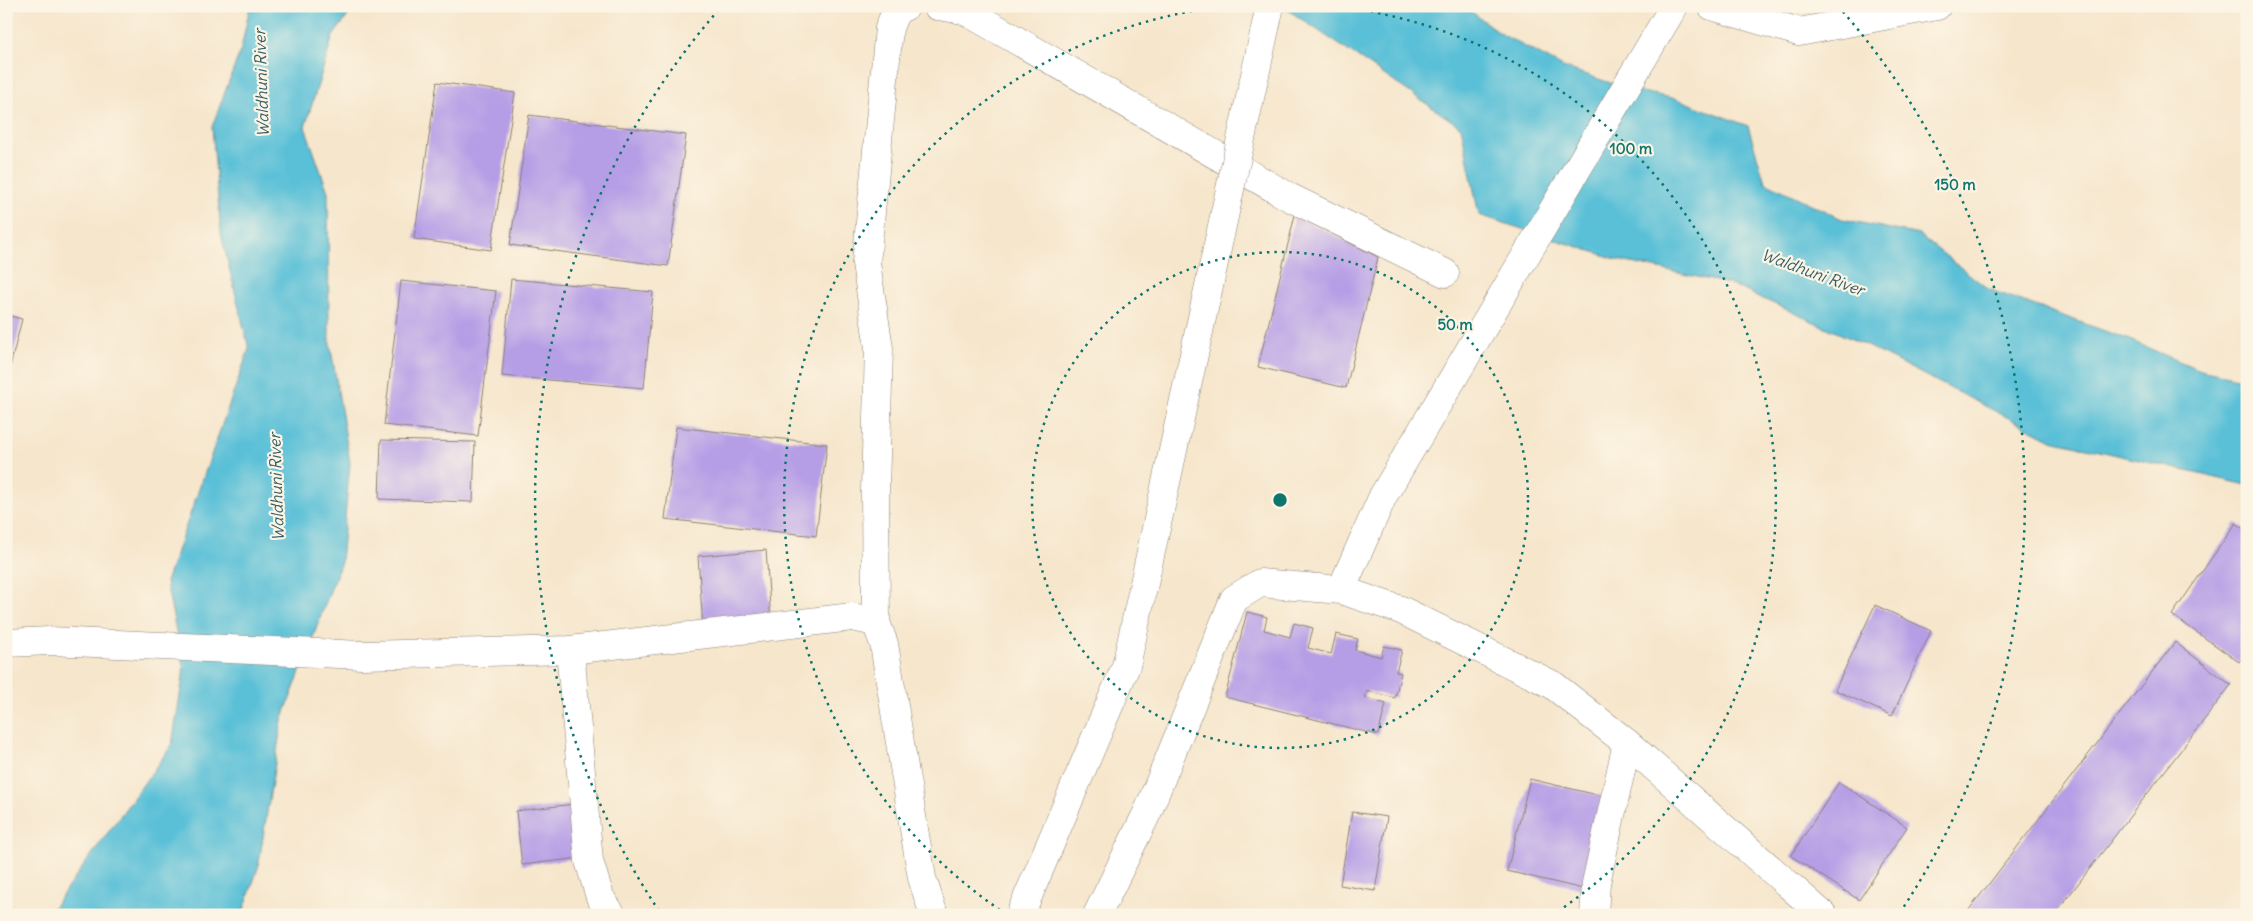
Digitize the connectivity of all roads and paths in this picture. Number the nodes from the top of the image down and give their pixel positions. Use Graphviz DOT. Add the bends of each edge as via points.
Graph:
graph roads {
  1 [pos="906,6"];
  2 [pos="937,6"];
  3 [pos="1270,6"];
  4 [pos="1674,6"];
  5 [pos="1712,6"];
  6 [pos="1937,6"];
  7 [pos="1445,273"];
  8 [pos="1341,590"];
  9 [pos="876,622"];
  10 [pos="6,643"];
  11 [pos="570,650"];
  12 [pos="1627,743"];
  13 [pos="612,915"];
  14 [pos="934,915"];
  15 [pos="1020,915"];
  16 [pos="1096,915"];
  17 [pos="1594,915"];
  18 [pos="1823,915"];
  1 -- 9 [label="street" via="896,11 889,28 866,263 879,348"];
  2 -- 7 [label="street" via="964,10 1289,197"];
  3 -- 15 [label="street, bridge" via="1126,666"];
  4 -- 8 [label="street" via="1383,496"];
  5 -- 6 [label="street" via="1799,32"];
  8 -- 12 [label="street" via="1401,610 1553,685"];
  8 -- 16 [label="street" via="1260,583 1234,599 1148,810"];
  9 -- 11 [label="street" via="852,617"];
  9 -- 14 [label="street" via="884,644 922,878"];
  10 -- 11 [label="street" via="50,641 362,655"];
  11 -- 13 [label="street" via="589,861 600,897"];
  12 -- 17 [label="street" via="1596,883"];
  12 -- 18 [label="street"];
}
